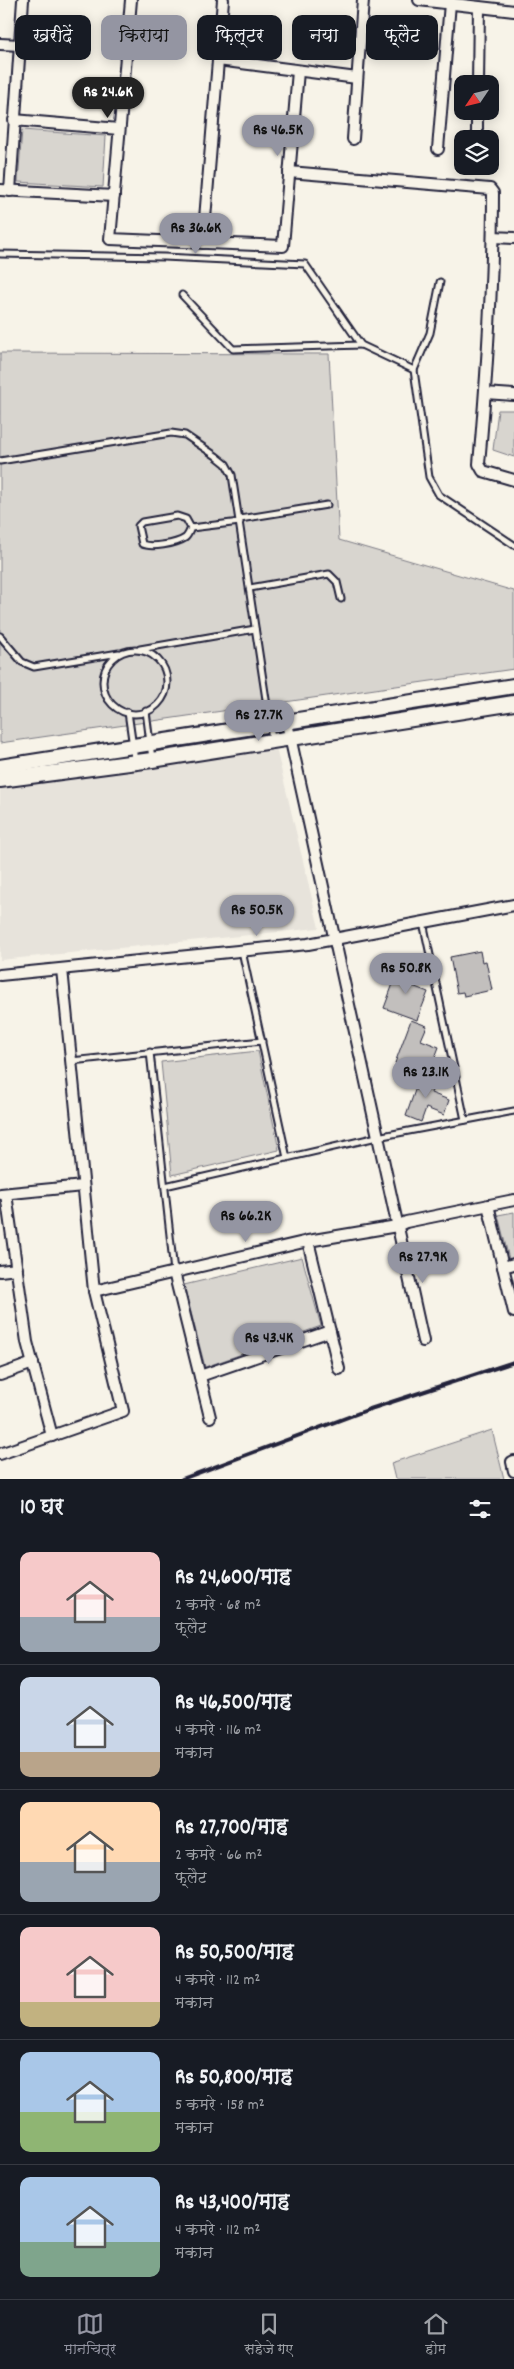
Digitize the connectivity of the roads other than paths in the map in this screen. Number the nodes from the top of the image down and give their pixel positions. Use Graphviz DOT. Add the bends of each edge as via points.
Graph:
graph roads {
  1 [pos="23,0"];
  2 [pos="131,0"];
  3 [pos="222,0"];
  4 [pos="363,0"];
  5 [pos="419,0"];
  6 [pos="455,3"];
  7 [pos="479,6"];
  8 [pos="514,10"];
  9 [pos="22,15"];
  10 [pos="221,15"];
  11 [pos="0,44"];
  12 [pos="15,46"];
  13 [pos="19,60"];
  14 [pos="218,60"];
  15 [pos="298,71"];
  16 [pos="478,75"];
  17 [pos="357,78"];
  18 [pos="14,120"];
  19 [pos="120,129"];
  20 [pos="353,139"];
  21 [pos="438,149"];
  22 [pos="289,172"];
  23 [pos="5,190"];
  24 [pos="114,196"];
  25 [pos="493,237"];
  26 [pos="514,238"];
  27 [pos="203,243"];
  28 [pos="0,254"];
  29 [pos="440,282"];
  30 [pos="182,296"];
  31 [pos="361,345"];
  32 [pos="414,370"];
  33 [pos="485,393"];
  34 [pos="514,396"];
  35 [pos="0,461"];
  36 [pos="514,480"];
  37 [pos="327,505"];
  38 [pos="240,521"];
  39 [pos="191,528"];
  40 [pos="514,545"];
  41 [pos="250,588"];
  42 [pos="341,599"];
  43 [pos="255,629"];
  44 [pos="0,636"];
  45 [pos="133,650"];
  46 [pos="122,653"];
  47 [pos="514,686"];
  48 [pos="514,703"];
  49 [pos="146,711"];
  50 [pos="128,712"];
  51 [pos="287,723"];
  52 [pos="270,726"];
  53 [pos="289,738"];
  54 [pos="272,742"];
  55 [pos="150,745"];
  56 [pos="133,747"];
  57 [pos="152,760"];
  58 [pos="135,762"];
  59 [pos="0,767"];
  60 [pos="0,780"];
  61 [pos="514,905"];
  62 [pos="423,922"];
  63 [pos="334,939"];
  64 [pos="242,951"];
  65 [pos="62,969"];
  66 [pos="0,975"];
  67 [pos="262,1041"];
  68 [pos="150,1052"];
  69 [pos="71,1061"];
  70 [pos="514,1111"];
  71 [pos="465,1120"];
  72 [pos="378,1137"];
  73 [pos="287,1158"];
  74 [pos="83,1186"];
  75 [pos="165,1186"];
  76 [pos="3,1194"];
  77 [pos="514,1200"];
  78 [pos="488,1205"];
  79 [pos="397,1226"];
  80 [pos="308,1241"];
  81 [pos="514,1264"];
  82 [pos="503,1267"];
  83 [pos="16,1269"];
  84 [pos="0,1271"];
  85 [pos="174,1272"];
  86 [pos="94,1291"];
  87 [pos="514,1312"];
  88 [pos="330,1331"];
  89 [pos="423,1341"];
  90 [pos="33,1363"];
  91 [pos="339,1369"];
  92 [pos="0,1375"];
  93 [pos="200,1376"];
  94 [pos="210,1417"];
  95 [pos="52,1436"];
  96 [pos="0,1454"];
  97 [pos="514,1461"];
  98 [pos="514,1471"];
  1 -- 9 [label="street"];
  2 -- 19 [label="street"];
  3 -- 10 [label="street"];
  4 -- 17 [label="street"];
  5 -- 6 [label="street"];
  6 -- 7 [label="street"];
  6 -- 21 [label="street"];
  7 -- 8 [label="street"];
  7 -- 16 [label="street"];
  11 -- 12 [label="street"];
  13 -- 18 [label="street"];
  14 -- 15 [label="street"];
  14 -- 27 [label="street"];
  15 -- 17 [label="street"];
  15 -- 22 [label="street"];
  17 -- 20 [label="street"];
  18 -- 19 [label="street"];
  18 -- 23 [label="street"];
  19 -- 24 [label="street"];
  22 -- 25 [label="street" via="488,187 493,193"];
  22 -- 27 [label="street" via="283,246"];
  23 -- 24 [label="street"];
  24 -- 27 [label="street" via="110,239"];
  25 -- 26 [label="street"];
  25 -- 33 [label="street"];
  28 -- 31 [label="lane" via="305,264"];
  29 -- 32 [label="lane" via="430,333"];
  30 -- 31 [label="lane" via="233,349"];
  31 -- 32 [label="lane"];
  32 -- 40 [label="lane" via="429,477 439,495"];
  33 -- 34 [label="street"];
  33 -- 36 [label="street" via="479,467"];
  35 -- 38 [label="lane" via="171,433 185,436 226,464 232,475"];
  37 -- 38 [label="lane"];
  38 -- 39 [label="lane"];
  38 -- 41 [label="lane"];
  39 -- 39 [label="lane" via="180,541 147,546 142,544 138,526 142,522 177,516 186,519"];
  41 -- 42 [label="lane" via="329,574 338,582"];
  41 -- 43 [label="lane"];
  43 -- 45 [label="lane"];
  43 -- 52 [label="lane"];
  44 -- 46 [label="lane" via="22,662 34,667"];
  45 -- 46 [label="lane"];
  45 -- 49 [label="lane" via="154,656 166,672 165,692 160,701"];
  46 -- 50 [label="lane" via="106,668 104,689 115,706"];
  47 -- 51 [label="main road"];
  48 -- 53 [label="main road"];
  49 -- 50 [label="lane"];
  49 -- 55 [label="lane"];
  50 -- 56 [label="lane"];
  51 -- 52 [label="main road"];
  51 -- 53 [label="street"];
  52 -- 54 [label="lane"];
  52 -- 55 [label="main road"];
  53 -- 54 [label="main road"];
  53 -- 63 [label="street"];
  54 -- 57 [label="main road"];
  55 -- 56 [label="main road"];
  55 -- 57 [label="lane"];
  56 -- 58 [label="lane"];
  56 -- 59 [label="main road"];
  57 -- 58 [label="main road"];
  58 -- 60 [label="main road"];
  61 -- 62 [label="street"];
  62 -- 63 [label="street"];
  62 -- 71 [label="lane"];
  63 -- 64 [label="street"];
  63 -- 72 [label="street"];
  64 -- 65 [label="street"];
  64 -- 67 [label="lane"];
  65 -- 66 [label="street"];
  65 -- 69 [label="street"];
  67 -- 68 [label="lane"];
  67 -- 73 [label="lane"];
  68 -- 69 [label="lane"];
  68 -- 75 [label="lane"];
  69 -- 74 [label="street"];
  70 -- 71 [label="lane"];
  71 -- 72 [label="lane"];
  72 -- 73 [label="lane"];
  72 -- 79 [label="street"];
  73 -- 75 [label="lane"];
  74 -- 76 [label="street"];
  74 -- 86 [label="street"];
  75 -- 85 [label="lane"];
  76 -- 83 [label="street"];
  77 -- 78 [label="street"];
  78 -- 79 [label="street"];
  78 -- 82 [label="street"];
  79 -- 80 [label="street"];
  79 -- 89 [label="street"];
  80 -- 85 [label="street"];
  80 -- 88 [label="street"];
  81 -- 82 [label="street"];
  82 -- 87 [label="street"];
  83 -- 84 [label="street"];
  83 -- 90 [label="street"];
  85 -- 86 [label="street"];
  85 -- 93 [label="street"];
  86 -- 95 [label="street" via="123,1411"];
  88 -- 91 [label="street"];
  88 -- 93 [label="street"];
  90 -- 92 [label="street"];
  90 -- 95 [label="street"];
  93 -- 94 [label="street"];
  95 -- 96 [label="street"];
  97 -- 98 [label="street"];
}
